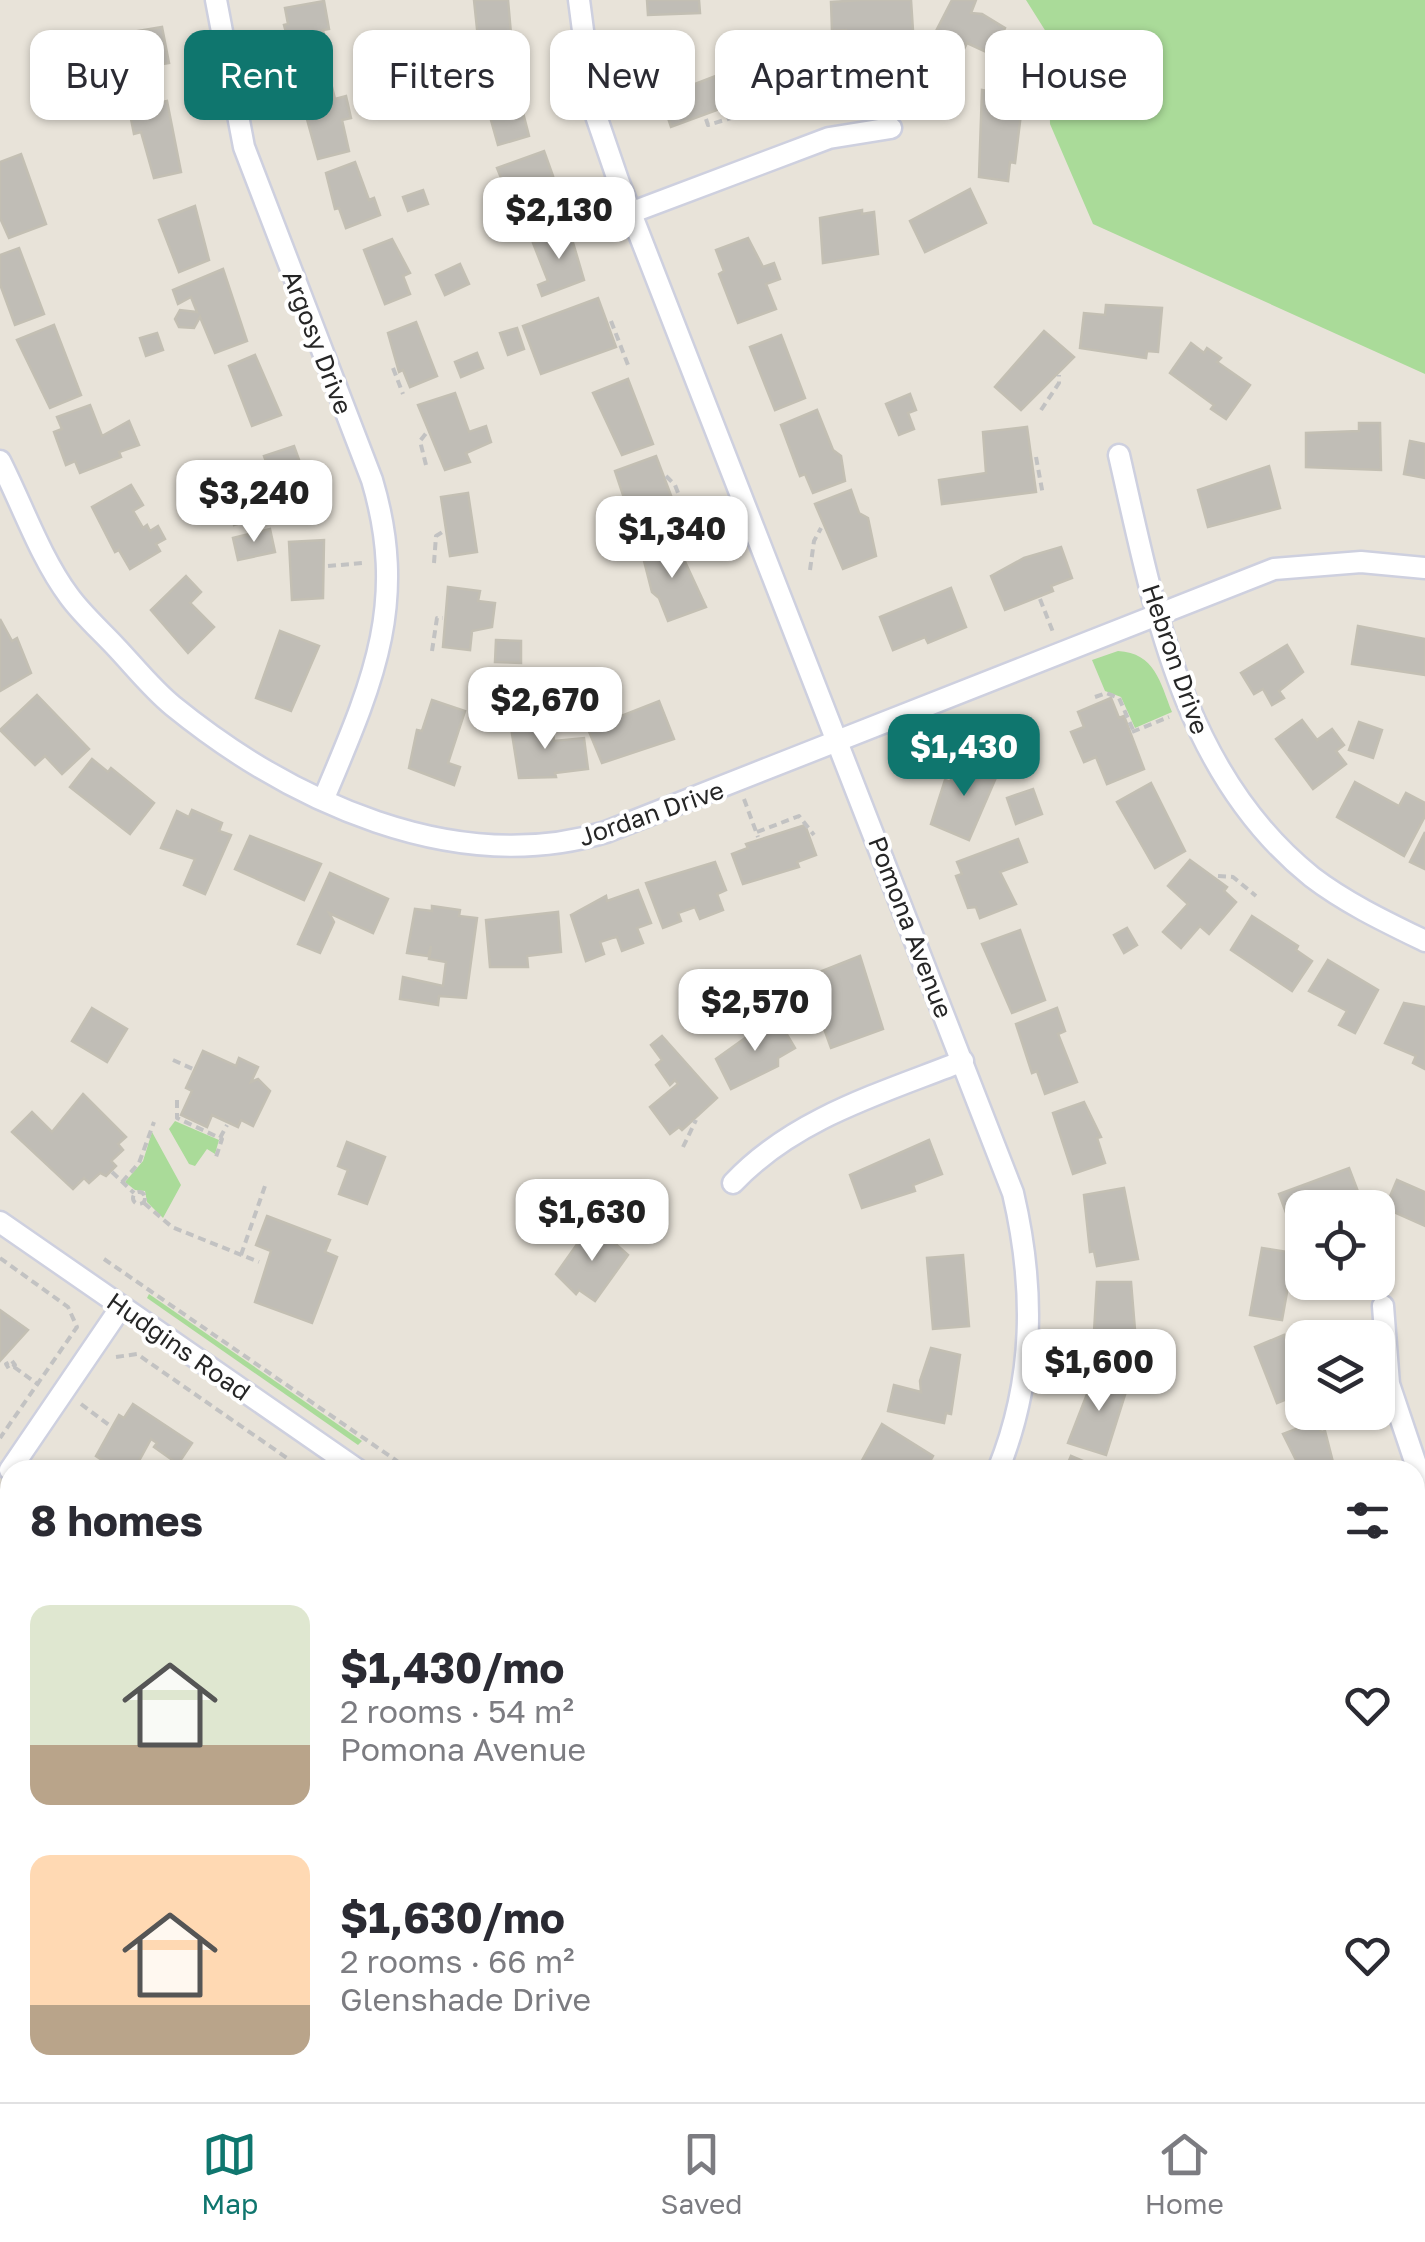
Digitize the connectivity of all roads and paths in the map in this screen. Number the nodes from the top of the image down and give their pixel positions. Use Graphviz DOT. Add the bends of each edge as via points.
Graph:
graph roads {
  1 [pos="216,0"];
  2 [pos="579,0"];
  3 [pos="706,119"];
  4 [pos="724,120"];
  5 [pos="824,120"];
  6 [pos="891,128"];
  7 [pos="830,138"];
  8 [pos="630,213"];
  9 [pos="611,321"];
  10 [pos="628,365"];
  11 [pos="393,368"];
  12 [pos="1059,375"];
  13 [pos="403,394"];
  14 [pos="1041,410"];
  15 [pos="427,432"];
  16 [pos="1119,455"];
  17 [pos="1036,458"];
  18 [pos="0,461"];
  19 [pos="426,464"];
  20 [pos="304,467"];
  21 [pos="666,476"];
  22 [pos="1043,495"];
  23 [pos="329,496"];
  24 [pos="685,511"];
  25 [pos="821,528"];
  26 [pos="444,531"];
  27 [pos="389,561"];
  28 [pos="434,563"];
  29 [pos="328,566"];
  30 [pos="1425,568"];
  31 [pos="810,570"];
  32 [pos="1040,600"];
  33 [pos="1156,616"];
  34 [pos="442,618"];
  35 [pos="432,650"];
  36 [pos="1061,653"];
  37 [pos="1095,697"];
  38 [pos="1189,709"];
  39 [pos="837,741"];
  40 [pos="738,783"];
  41 [pos="324,798"];
  42 [pos="814,836"];
  43 [pos="1218,876"];
  44 [pos="1256,896"];
  45 [pos="1425,941"];
  46 [pos="173,1060"];
  47 [pos="963,1061"];
  48 [pos="192,1070"];
  49 [pos="177,1100"];
  50 [pos="696,1120"];
  51 [pos="154,1122"];
  52 [pos="228,1125"];
  53 [pos="220,1138"];
  54 [pos="682,1147"];
  55 [pos="216,1157"];
  56 [pos="112,1172"];
  57 [pos="122,1182"];
  58 [pos="266,1182"];
  59 [pos="733,1183"];
  60 [pos="0,1222"];
  61 [pos="241,1255"];
  62 [pos="0,1258"];
  63 [pos="104,1258"];
  64 [pos="259,1262"];
  65 [pos="1384,1306"];
  66 [pos="121,1307"];
  67 [pos="5,1361"];
  68 [pos="108,1368"];
  69 [pos="38,1384"];
  70 [pos="91,1393"];
  71 [pos="61,1395"];
  72 [pos="82,1406"];
  73 [pos="73,1419"];
  74 [pos="110,1424"];
  75 [pos="0,1438"];
  76 [pos="287,1458"];
  77 [pos="17,1460"];
  78 [pos="343,1460"];
  79 [pos="396,1460"];
  80 [pos="1001,1460"];
  81 [pos="1415,1460"];
  1 -- 27 [label="street, Argosy Drive" via="244,148 372,480"];
  2 -- 8 [label="street, Pomona Avenue" via="593,107"];
  3 -- 4 [label="path" via="708,125"];
  5 -- 7 [label="path"];
  6 -- 7 [label="street"];
  7 -- 8 [label="street"];
  8 -- 39 [label="street, Pomona Avenue"];
  9 -- 10 [label="path"];
  11 -- 13 [label="path"];
  12 -- 14 [label="path"];
  15 -- 19 [label="path" via="420,441"];
  16 -- 33 [label="street, Hebron Drive"];
  17 -- 22 [label="path"];
  18 -- 41 [label="street, Jordan Drive" via="68,595 170,704 234,752"];
  20 -- 23 [label="path" via="320,472"];
  21 -- 24 [label="path"];
  25 -- 31 [label="path"];
  26 -- 28 [label="path" via="436,536"];
  27 -- 29 [label="path"];
  27 -- 41 [label="street, Argosy Drive" via="378,666"];
  30 -- 33 [label="street, Jordan Drive" via="1361,562 1274,569"];
  32 -- 36 [label="path"];
  33 -- 36 [label="street, Jordan Drive"];
  33 -- 38 [label="street, Hebron Drive"];
  34 -- 35 [label="path"];
  36 -- 39 [label="street, Jordan Drive"];
  37 -- 38 [label="path" via="1119,698 1133,731"];
  38 -- 45 [label="street, Hebron Drive" via="1222,776 1278,846 1341,897"];
  39 -- 40 [label="street, Jordan Drive"];
  39 -- 47 [label="street, Pomona Avenue"];
  40 -- 41 [label="street, Jordan Drive" via="587,838 515,848 428,838"];
  40 -- 42 [label="path" via="757,835 799,816"];
  43 -- 44 [label="path" via="1233,878"];
  46 -- 48 [label="path"];
  47 -- 59 [label="street" via="821,1118 777,1144"];
  47 -- 80 [label="street, Pomona Avenue" via="1012,1192 1029,1276 1024,1380"];
  49 -- 53 [label="path" via="177,1118"];
  50 -- 54 [label="path"];
  51 -- 57 [label="path" via="138,1163"];
  52 -- 53 [label="path"];
  53 -- 55 [label="path"];
  56 -- 57 [label="path"];
  57 -- 61 [label="path" via="134,1194 142,1192 172,1227"];
  58 -- 61 [label="path"];
  60 -- 66 [label="street, Hudgins Road"];
  61 -- 64 [label="path"];
  62 -- 69 [label="path" via="77,1319"];
  63 -- 79 [label="path"];
  65 -- 81 [label="street" via="1389,1384"];
  66 -- 71 [label="street"];
  66 -- 78 [label="street, Hudgins Road"];
  67 -- 69 [label="path"];
  68 -- 76 [label="path" via="116,1356 132,1352"];
  69 -- 71 [label="path"];
  69 -- 75 [label="path"];
  70 -- 72 [label="path"];
  71 -- 72 [label="path"];
  71 -- 77 [label="street"];
  72 -- 73 [label="path"];
  72 -- 74 [label="path"];
}
